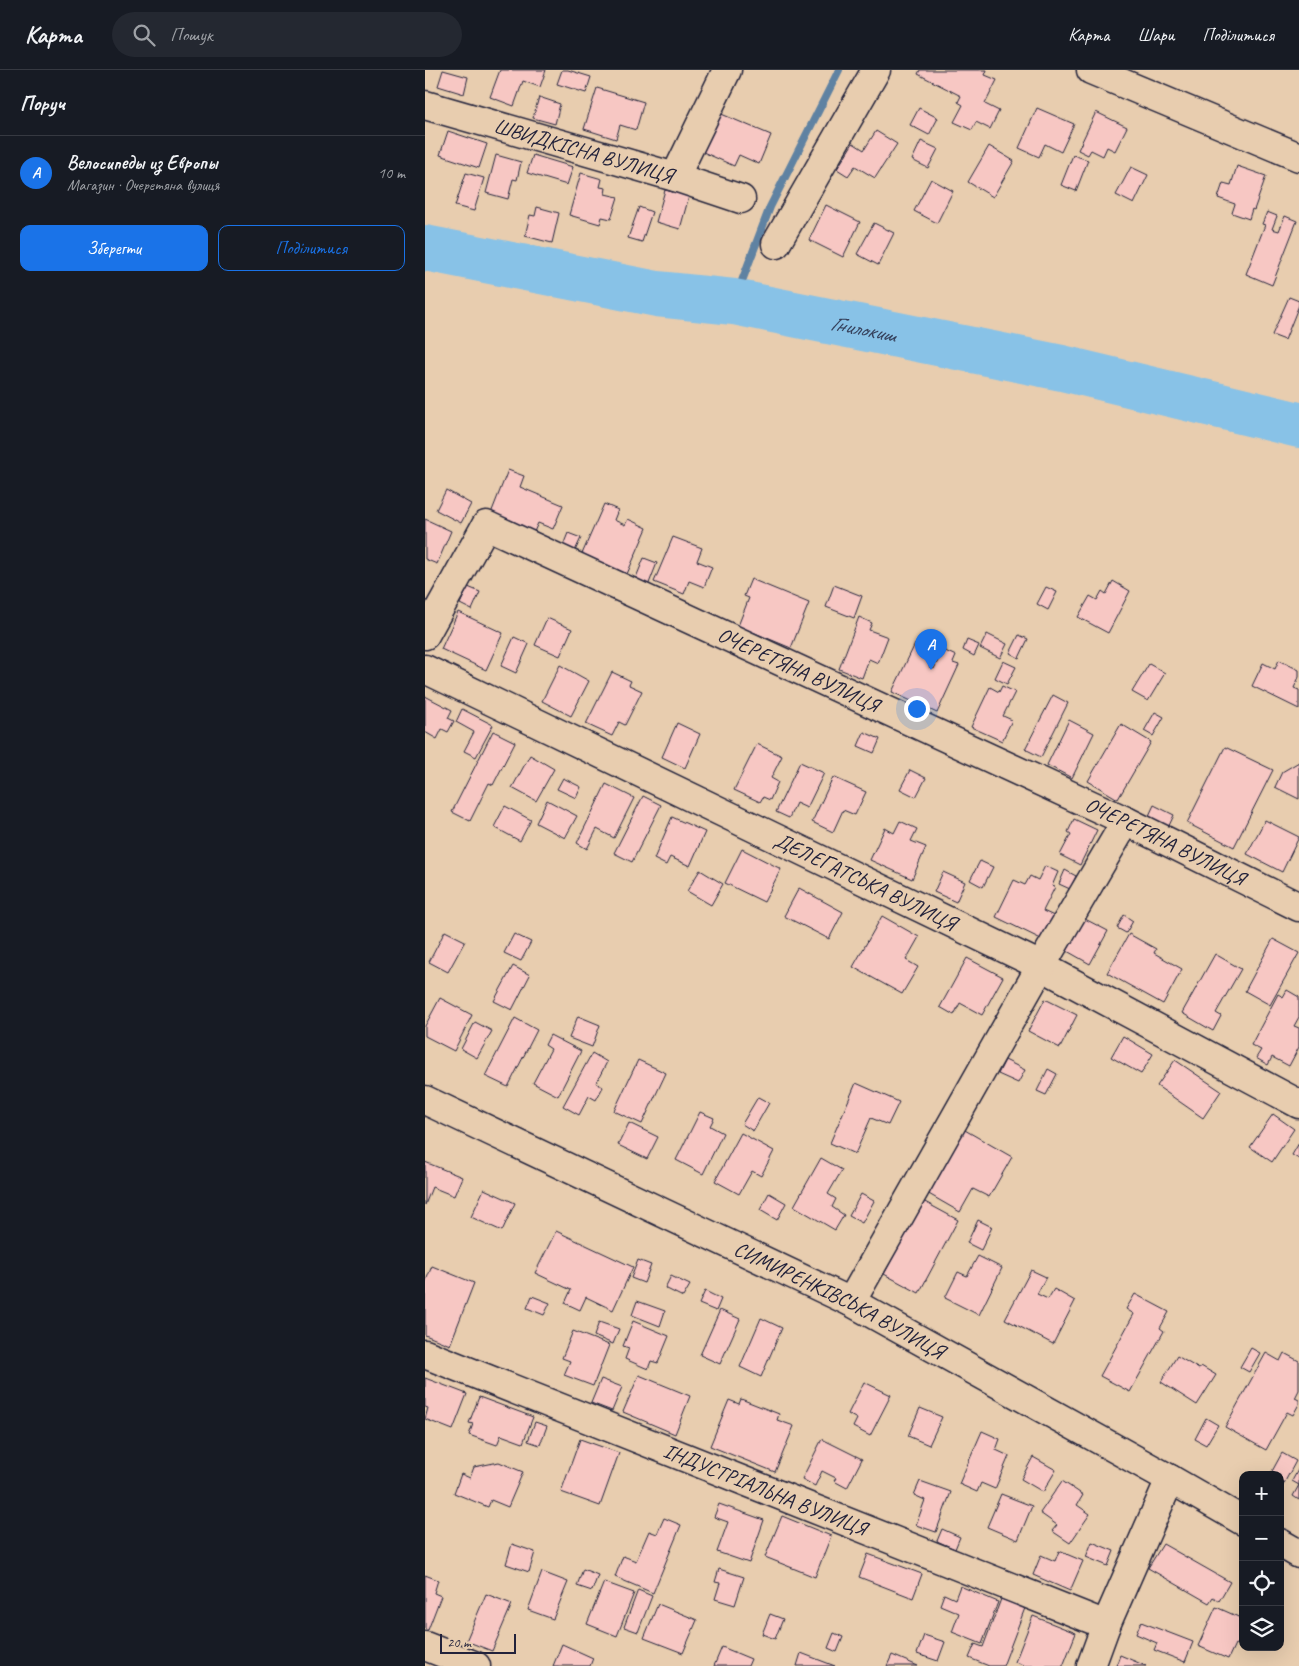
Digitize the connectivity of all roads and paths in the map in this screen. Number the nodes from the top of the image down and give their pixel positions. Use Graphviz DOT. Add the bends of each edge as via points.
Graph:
graph roads {
  1 [pos="727,70"];
  2 [pos="876,70"];
  3 [pos="1091,70"];
  4 [pos="425,105"];
  5 [pos="1299,157"];
  6 [pos="675,177"];
  7 [pos="741,199"];
  8 [pos="776,244"];
  9 [pos="425,635"];
  10 [pos="425,669"];
  11 [pos="1126,821"];
  12 [pos="1299,907"];
  13 [pos="1041,966"];
  14 [pos="425,1100"];
  15 [pos="1299,1104"];
  16 [pos="851,1302"];
  17 [pos="425,1354"];
  18 [pos="1170,1479"];
  19 [pos="1239,1520"];
  20 [pos="1284,1545"];
  21 [pos="1299,1554"];
  22 [pos="1106,1625"];
  23 [pos="425,1646"];
  24 [pos="476,1666"];
  25 [pos="1091,1666"];
  1 -- 6 [label="street"];
  2 -- 8 [label="street"];
  3 -- 5 [label="street"];
  4 -- 6 [label="street, ШВИДКІСНА ВУЛИЦЯ"];
  6 -- 7 [label="street, ШВИДКІСНА ВУЛИЦЯ"];
  9 -- 11 [label="street, ОЧЕРЕТЯНА ВУЛИЦЯ" via="487,525"];
  10 -- 13 [label="street, ДЕЛЕГАТСЬКА ВУЛИЦЯ"];
  11 -- 12 [label="street, ОЧЕРЕТЯНА ВУЛИЦЯ"];
  11 -- 13 [label="street"];
  13 -- 15 [label="street, ДЕЛЕГАТСЬКА ВУЛИЦЯ"];
  13 -- 16 [label="street"];
  14 -- 16 [label="street, СИМИРЕНКІВСЬКА ВУЛИЦЯ"];
  16 -- 18 [label="street, СИМИРЕНКІВСЬКА ВУЛИЦЯ"];
  17 -- 22 [label="street, ІНДУСТРІАЛЬНА ВУЛИЦЯ"];
  18 -- 19 [label="street, СИМИРЕНКІВСЬКА ВУЛИЦЯ"];
  18 -- 22 [label="street"];
  20 -- 21 [label="street"];
  22 -- 25 [label="street"];
  23 -- 24 [label="street"];
}
